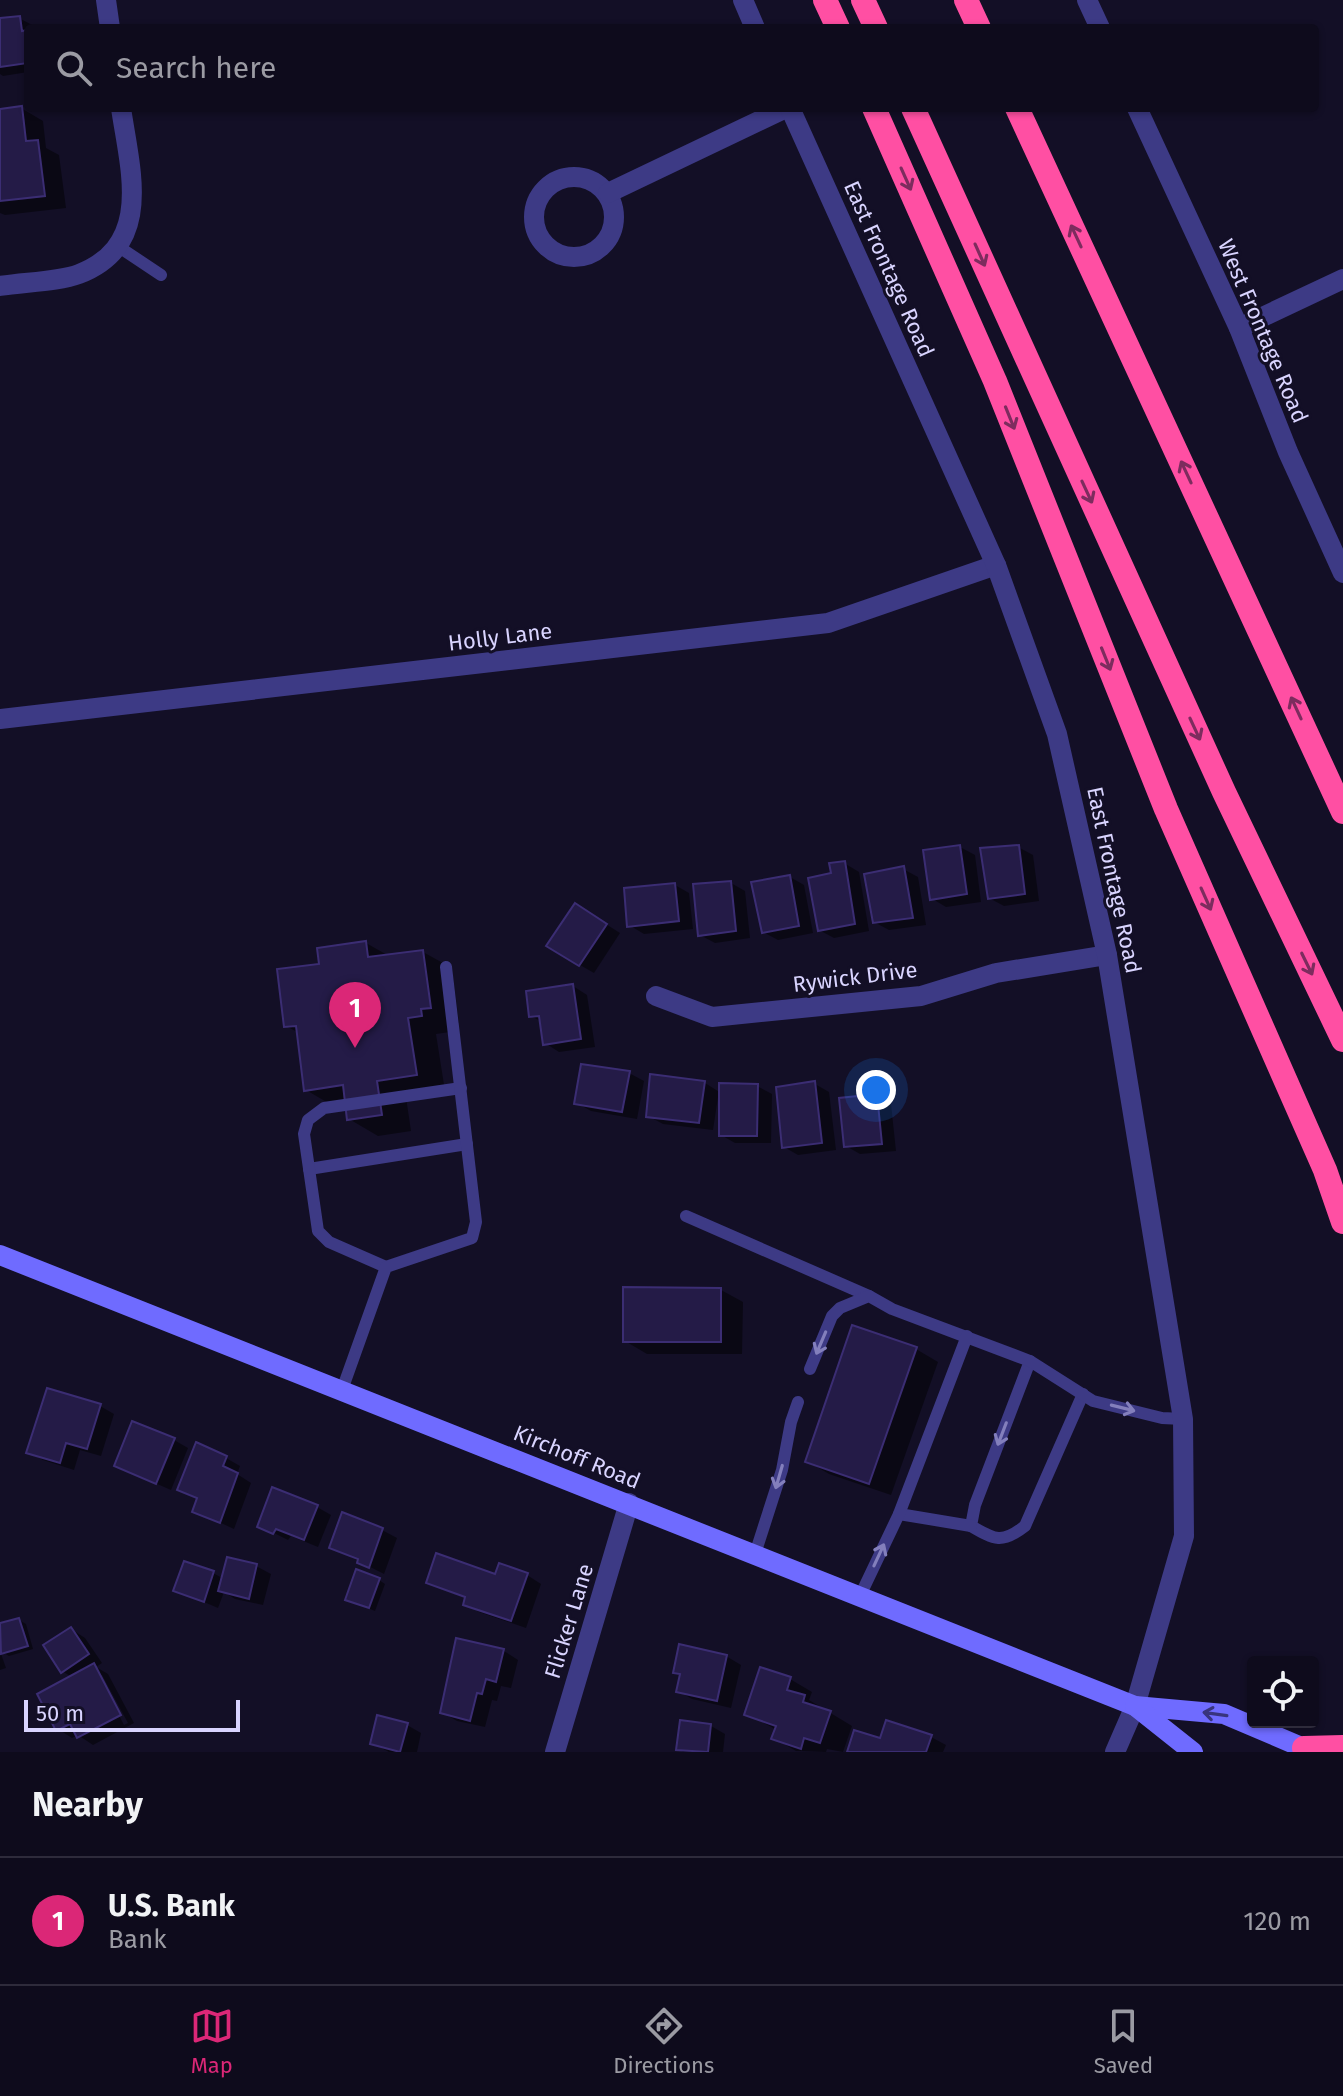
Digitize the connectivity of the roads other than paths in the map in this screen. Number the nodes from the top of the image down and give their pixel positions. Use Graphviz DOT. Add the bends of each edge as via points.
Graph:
graph roads {
  1 [pos="106,0"];
  2 [pos="743,0"];
  3 [pos="825,0"];
  4 [pos="863,0"];
  5 [pos="966,0"];
  6 [pos="1087,0"];
  7 [pos="109,24"];
  8 [pos="753,24"];
  9 [pos="836,24"];
  10 [pos="874,24"];
  11 [pos="977,24"];
  12 [pos="1098,24"];
  13 [pos="122,112"];
  14 [pos="780,112"];
  15 [pos="790,112"];
  16 [pos="876,112"];
  17 [pos="915,112"];
  18 [pos="1019,112"];
  19 [pos="1139,112"];
  20 [pos="608,193"];
  21 [pos="119,247"];
  22 [pos="161,275"];
  23 [pos="1343,279"];
  24 [pos="0,286"];
  25 [pos="1239,328"];
  26 [pos="996,565"];
  27 [pos="1343,573"];
  28 [pos="0,719"];
  29 [pos="1329,779"];
  30 [pos="1343,800"];
  31 [pos="1343,812"];
  32 [pos="1107,955"];
  33 [pos="446,967"];
  34 [pos="656,996"];
  35 [pos="1343,1040"];
  36 [pos="461,1088"];
  37 [pos="467,1144"];
  38 [pos="309,1169"];
  39 [pos="686,1216"];
  40 [pos="1343,1222"];
  41 [pos="0,1255"];
  42 [pos="386,1267"];
  43 [pos="869,1296"];
  44 [pos="967,1336"];
  45 [pos="1030,1361"];
  46 [pos="810,1369"];
  47 [pos="342,1390"];
  48 [pos="1083,1394"];
  49 [pos="798,1402"];
  50 [pos="1183,1419"];
  51 [pos="629,1503"];
  52 [pos="899,1514"];
  53 [pos="971,1526"];
  54 [pos="755,1554"];
  55 [pos="860,1596"];
  56 [pos="1135,1706"];
  57 [pos="1343,1747"];
  58 [pos="1308,1750"];
  59 [pos="555,1752"];
  60 [pos="1115,1752"];
  61 [pos="1193,1752"];
  1 -- 7 [label="street"];
  2 -- 8 [label="street"];
  3 -- 9 [label="highway"];
  4 -- 10 [label="highway"];
  5 -- 11 [label="highway"];
  6 -- 12 [label="street"];
  13 -- 21 [label="street" via="132,184 131,218"];
  14 -- 20 [label="street"];
  15 -- 26 [label="street, East Frontage Road"];
  16 -- 40 [label="highway, one-way" via="995,381 1166,809"];
  17 -- 35 [label="highway, one-way" via="1224,792"];
  29 -- 18 [label="highway, one-way"];
  19 -- 25 [label="street, West Frontage Road"];
  20 -- 20 [label="street" via="587,178 574,176 550,184 533,217 541,241 575,257 598,249 613,229"];
  21 -- 22 [label="lane"];
  21 -- 24 [label="street" via="77,275"];
  23 -- 25 [label="street"];
  25 -- 27 [label="street, West Frontage Road"];
  26 -- 28 [label="street, Holly Lane" via="828,623"];
  26 -- 32 [label="street, East Frontage Road" via="1057,734"];
  29 -- 30 [label="highway"];
  29 -- 31 [label="highway"];
  32 -- 34 [label="street, Rywick Drive" via="996,973 921,996 712,1017"];
  32 -- 50 [label="street, East Frontage Road"];
  33 -- 36 [label="lane"];
  36 -- 37 [label="lane"];
  36 -- 38 [label="lane" via="324,1108 308,1120 304,1134"];
  37 -- 38 [label="lane"];
  37 -- 42 [label="lane" via="476,1222 472,1238"];
  38 -- 42 [label="lane" via="318,1231 329,1242"];
  39 -- 43 [label="lane"];
  41 -- 47 [label="main road, Kirchoff Road"];
  42 -- 47 [label="lane"];
  43 -- 44 [label="lane"];
  43 -- 46 [label="lane, one-way" via="832,1316"];
  44 -- 45 [label="lane"];
  44 -- 52 [label="lane"];
  45 -- 48 [label="lane"];
  45 -- 53 [label="lane, one-way"];
  47 -- 51 [label="main road, Kirchoff Road"];
  48 -- 50 [label="lane, one-way" via="1093,1401"];
  48 -- 53 [label="lane" via="1025,1526 1010,1538 993,1539"];
  49 -- 54 [label="lane, one-way"];
  50 -- 56 [label="street, East Frontage Road" via="1184,1536"];
  51 -- 54 [label="main road, Kirchoff Road"];
  51 -- 59 [label="street, Flicker Lane"];
  52 -- 53 [label="lane"];
  55 -- 52 [label="lane, one-way"];
  54 -- 55 [label="main road, Kirchoff Road"];
  55 -- 56 [label="main road, Kirchoff Road"];
  58 -- 56 [label="main road, Kirchoff Road, one-way" via="1224,1714"];
  56 -- 60 [label="street, East Frontage Road"];
  56 -- 61 [label="main road, Kirchoff Road"];
  57 -- 58 [label="highway"];
}
